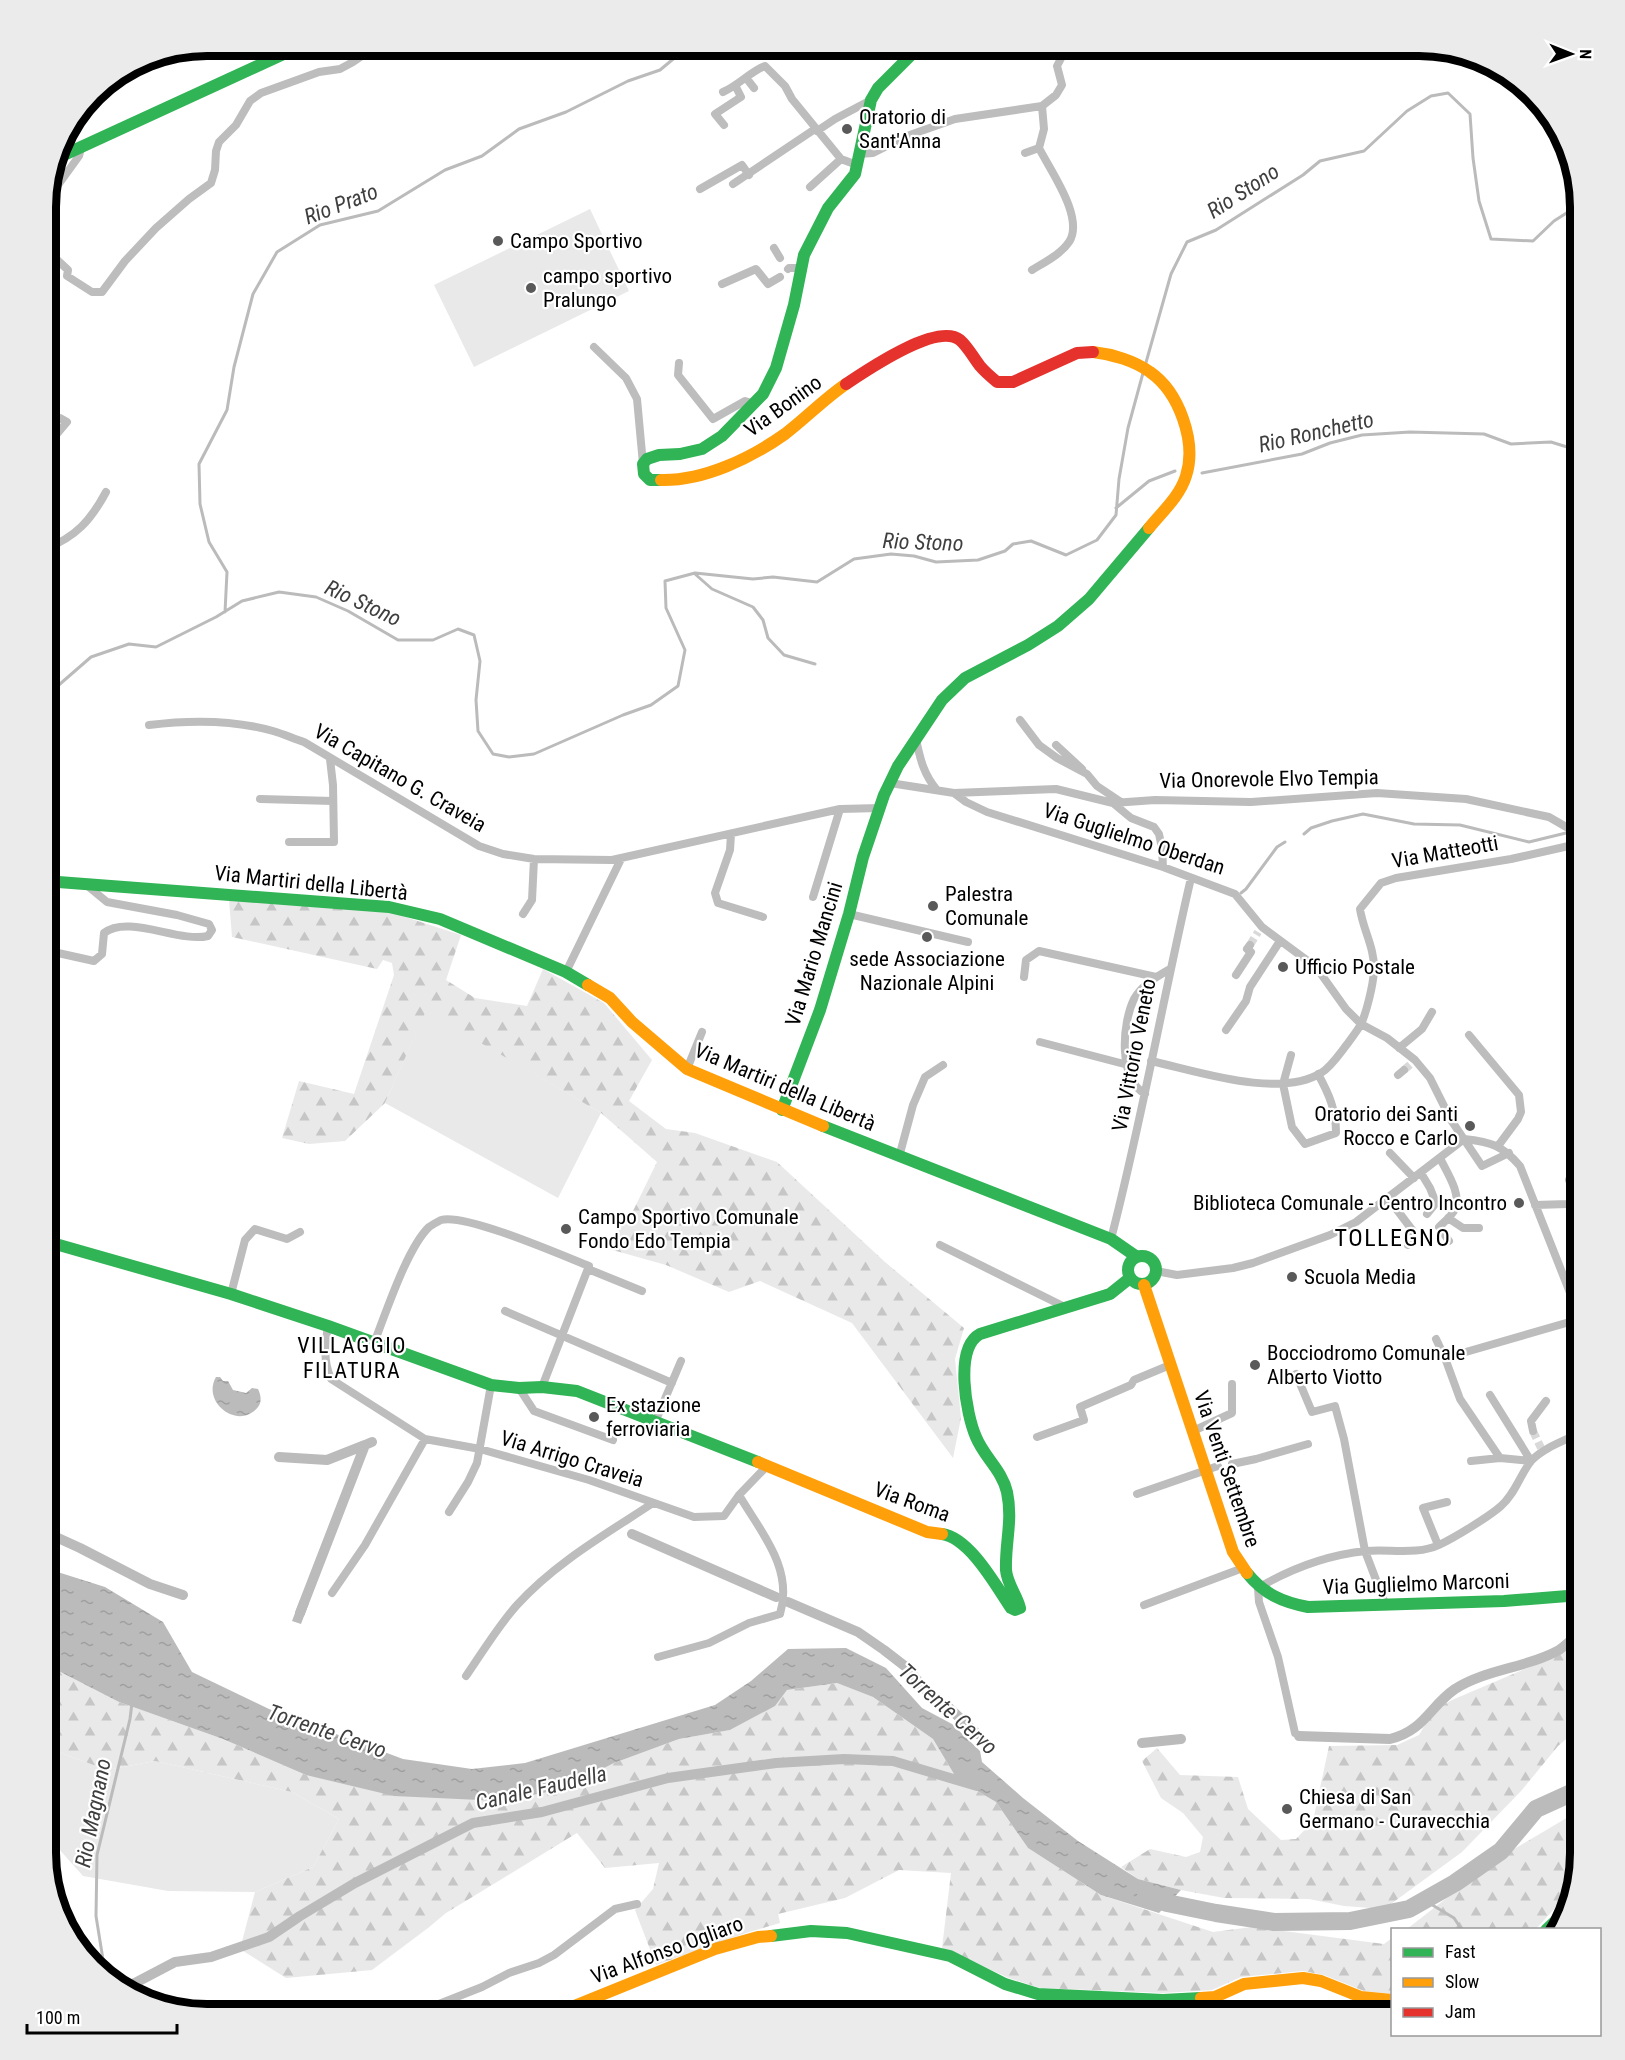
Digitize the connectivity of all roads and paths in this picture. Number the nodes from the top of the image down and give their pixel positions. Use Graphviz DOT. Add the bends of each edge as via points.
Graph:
graph roads {
  1 [pos="279,56"];
  2 [pos="362,56"];
  3 [pos="910,56"];
  4 [pos="1062,56"];
  5 [pos="747,79"];
  6 [pos="736,87"];
  7 [pos="754,88"];
  8 [pos="723,92"];
  9 [pos="871,100"];
  10 [pos="1042,106"];
  11 [pos="724,125"];
  12 [pos="816,130"];
  13 [pos="81,148"];
  14 [pos="1039,148"];
  15 [pos="1025,153"];
  16 [pos="65,155"];
  17 [pos="841,159"];
  18 [pos="858,160"];
  19 [pos="749,175"];
  20 [pos="733,184"];
  21 [pos="57,186"];
  22 [pos="810,187"];
  23 [pos="700,189"];
  24 [pos="774,248"];
  25 [pos="56,259"];
  26 [pos="788,265"];
  27 [pos="1032,270"];
  28 [pos="780,277"];
  29 [pos="722,284"];
  30 [pos="594,347"];
  31 [pos="679,363"];
  32 [pos="754,404"];
  33 [pos="56,420"];
  34 [pos="56,435"];
  35 [pos="643,464"];
  36 [pos="106,492"];
  37 [pos="56,544"];
  38 [pos="1020,720"];
  39 [pos="149,725"];
  40 [pos="916,739"];
  41 [pos="1056,745"];
  42 [pos="330,759"];
  43 [pos="1087,774"];
  44 [pos="890,783"];
  45 [pos="937,790"];
  46 [pos="954,794"];
  47 [pos="260,799"];
  48 [pos="333,801"];
  49 [pos="1117,802"];
  50 [pos="880,808"];
  51 [pos="840,809"];
  52 [pos="1570,829"];
  53 [pos="731,834"];
  54 [pos="289,842"];
  55 [pos="1570,846"];
  56 [pos="534,859"];
  57 [pos="621,859"];
  58 [pos="1163,867"];
  59 [pos="1191,878"];
  60 [pos="56,882"];
  61 [pos="84,883"];
  62 [pos="813,897"];
  63 [pos="523,914"];
  64 [pos="849,914"];
  65 [pos="763,917"];
  66 [pos="1280,941"];
  67 [pos="968,942"];
  68 [pos="1250,945"];
  69 [pos="56,955"];
  70 [pos="1170,969"];
  71 [pos="566,972"];
  72 [pos="1236,975"];
  73 [pos="1024,977"];
  74 [pos="1156,977"];
  75 [pos="1432,1012"];
  76 [pos="1361,1024"];
  77 [pos="1226,1030"];
  78 [pos="702,1032"];
  79 [pos="1469,1035"];
  80 [pos="1040,1042"];
  81 [pos="1399,1048"];
  82 [pos="1291,1055"];
  83 [pos="1151,1061"];
  84 [pos="943,1065"];
  85 [pos="1128,1065"];
  86 [pos="687,1069"];
  87 [pos="1318,1074"];
  88 [pos="1283,1084"];
  89 [pos="1145,1094"];
  90 [pos="782,1110"];
  91 [pos="1464,1139"];
  92 [pos="1498,1146"];
  93 [pos="1390,1153"];
  94 [pos="1509,1153"];
  95 [pos="899,1157"];
  96 [pos="1440,1158"];
  97 [pos="1417,1175"];
  98 [pos="1388,1198"];
  99 [pos="1570,1200"];
  100 [pos="1535,1205"];
  101 [pos="1427,1214"];
  102 [pos="1448,1218"];
  103 [pos="1479,1228"];
  104 [pos="300,1232"];
  105 [pos="1111,1239"];
  106 [pos="1449,1241"];
  107 [pos="56,1244"];
  108 [pos="940,1245"];
  109 [pos="1408,1245"];
  110 [pos="1137,1257"];
  111 [pos="588,1269"];
  112 [pos="1156,1271"];
  113 [pos="1130,1278"];
  114 [pos="1144,1285"];
  115 [pos="642,1291"];
  116 [pos="1570,1292"];
  117 [pos="231,1294"];
  118 [pos="1067,1308"];
  119 [pos="505,1311"];
  120 [pos="1570,1322"];
  121 [pos="328,1326"];
  122 [pos="562,1335"];
  123 [pos="1436,1339"];
  124 [pos="374,1343"];
  125 [pos="1445,1358"];
  126 [pos="681,1361"];
  127 [pos="1170,1365"];
  128 [pos="1296,1374"];
  129 [pos="672,1383"];
  130 [pos="1232,1384"];
  131 [pos="491,1385"];
  132 [pos="542,1387"];
  133 [pos="519,1388"];
  134 [pos="1490,1395"];
  135 [pos="1546,1401"];
  136 [pos="656,1420"];
  137 [pos="1193,1431"];
  138 [pos="1533,1431"];
  139 [pos="1037,1437"];
  140 [pos="1570,1437"];
  141 [pos="425,1439"];
  142 [pos="613,1440"];
  143 [pos="1308,1444"];
  144 [pos="480,1449"];
  145 [pos="1500,1458"];
  146 [pos="1471,1461"];
  147 [pos="1532,1461"];
  148 [pos="1232,1464"];
  149 [pos="1218,1466"];
  150 [pos="766,1467"];
  151 [pos="1205,1469"];
  152 [pos="1137,1494"];
  153 [pos="738,1495"];
  154 [pos="1447,1502"];
  155 [pos="653,1503"];
  156 [pos="449,1512"];
  157 [pos="1438,1545"];
  158 [pos="1365,1551"];
  159 [pos="1243,1568"];
  160 [pos="1258,1588"];
  161 [pos="332,1593"];
  162 [pos="1570,1596"];
  163 [pos="1144,1605"];
  164 [pos="1386,1606"];
  165 [pos="658,1657"];
  166 [pos="466,1677"];
  167 [pos="1295,1733"];
  168 [pos="637,1904"];
  169 [pos="1391,2000"];
  170 [pos="439,2004"];
  171 [pos="580,2004"];
  1 -- 13 [label="street"];
  2 -- 25 [label="street" via="340,69 297,80 250,101 236,125 219,142 211,183 156,228 102,292 92,292 72,280"];
  3 -- 9 [label="street, Via Bonino"];
  4 -- 10 [label="street" via="1057,66 1062,85"];
  5 -- 6 [label="street"];
  5 -- 7 [label="street"];
  5 -- 12 [label="street" via="765,66 785,86"];
  6 -- 8 [label="street"];
  6 -- 11 [label="street" via="741,97 715,114"];
  9 -- 12 [label="street"];
  9 -- 18 [label="street, Via Bonino"];
  10 -- 14 [label="street" via="1044,129"];
  10 -- 18 [label="street" via="956,119 907,136"];
  12 -- 17 [label="street"];
  12 -- 19 [label="street"];
  13 -- 16 [label="street"];
  13 -- 21 [label="street"];
  14 -- 15 [label="street"];
  14 -- 27 [label="street" via="1068,202 1074,229 1061,251"];
  17 -- 18 [label="street"];
  17 -- 22 [label="street"];
  18 -- 26 [label="street, Via Bonino" via="855,174 828,208 804,255"];
  19 -- 20 [label="street"];
  19 -- 23 [label="street" via="742,165"];
  24 -- 26 [label="street"];
  26 -- 32 [label="street, Via Bonino" via="794,305 776,368"];
  28 -- 29 [label="street" via="768,284 756,269"];
  30 -- 35 [label="street" via="626,378 638,399"];
  31 -- 32 [label="street" via="678,375 713,419 745,400"];
  32 -- 35 [label="street, Via Bonino" via="722,436 702,449 659,455"];
  33 -- 34 [label="street" via="67,422"];
  35 -- 40 [label="street, Via Bonino" via="644,474 650,480 665,482 727,465 786,433 838,389 878,363 928,338 949,335 962,341 997,382 1013,382 1088,351 1133,363 1152,373 1166,387 1189,444 1189,464 1179,492 1089,599 1051,631 964,678 942,700"];
  36 -- 37 [label="street" via="75,534"];
  38 -- 43 [label="street" via="1039,745"];
  39 -- 42 [label="street, Via Capitano G. Craveia" via="242,724 304,742"];
  40 -- 44 [label="street"];
  40 -- 45 [label="street" via="928,780"];
  41 -- 43 [label="street"];
  42 -- 48 [label="street"];
  42 -- 56 [label="street, Via Capitano G. Craveia" via="479,846"];
  43 -- 49 [label="street"];
  44 -- 45 [label="street, Via Guglielmo Oberdan"];
  44 -- 50 [label="street"];
  45 -- 46 [label="street, Via Guglielmo Oberdan"];
  46 -- 49 [label="street, Via Onorevole Elvo Tempia" via="1056,789"];
  46 -- 58 [label="street, Via Guglielmo Oberdan" via="987,812"];
  47 -- 48 [label="street"];
  48 -- 54 [label="street" via="334,842"];
  49 -- 52 [label="street, Via Onorevole Elvo Tempia" via="1251,802 1377,794 1466,799 1549,817"];
  49 -- 58 [label="street" via="1131,818 1154,827 1159,834"];
  50 -- 51 [label="street, Via Capitano G. Craveia"];
  50 -- 64 [label="street, Via Mario Mancini"];
  51 -- 53 [label="street, Via Capitano G. Craveia"];
  51 -- 62 [label="street"];
  53 -- 57 [label="street, Via Capitano G. Craveia"];
  53 -- 65 [label="street" via="730,850 715,893 718,903"];
  55 -- 76 [label="street, Via Matteotti" via="1381,883 1360,909 1373,952 1374,972"];
  56 -- 57 [label="street, Via Capitano G. Craveia"];
  56 -- 63 [label="street" via="532,900"];
  57 -- 71 [label="street"];
  58 -- 59 [label="street, Via Guglielmo Oberdan"];
  59 -- 66 [label="street, Via Guglielmo Oberdan" via="1235,894 1260,929"];
  59 -- 70 [label="street, Via Vittorio Veneto"];
  60 -- 61 [label="street, Via Martiri della Libertà"];
  61 -- 69 [label="street" via="106,902 188,918 209,924 212,930 198,939 138,927 110,928 104,933 102,954 94,962"];
  61 -- 71 [label="street, Via Martiri della Libertà" via="389,907 440,919"];
  64 -- 67 [label="street"];
  64 -- 90 [label="street, Via Mario Mancini" via="820,1010"];
  66 -- 76 [label="street, Via Guglielmo Oberdan" via="1317,967"];
  66 -- 77 [label="street"];
  68 -- 72 [label="street" via="1247,949 1251,952"];
  70 -- 74 [label="street"];
  70 -- 83 [label="street, Via Vittorio Veneto"];
  71 -- 86 [label="street, Via Martiri della Libertà" via="610,998"];
  73 -- 74 [label="street" via="1026,960 1039,951"];
  74 -- 85 [label="street" via="1134,999 1128,1016 1124,1052"];
  75 -- 81 [label="street" via="1422,1029"];
  76 -- 81 [label="street, Via Guglielmo Oberdan"];
  76 -- 87 [label="street, Via Matteotti" via="1337,1058"];
  78 -- 86 [label="street"];
  79 -- 92 [label="street" via="1519,1095 1521,1112"];
  80 -- 85 [label="street"];
  81 -- 91 [label="street, Via Guglielmo Oberdan" via="1430,1078"];
  82 -- 88 [label="street"];
  83 -- 88 [label="street, Via Matteotti" via="1256,1083"];
  83 -- 89 [label="street, Via Vittorio Veneto"];
  84 -- 95 [label="street" via="925,1077"];
  85 -- 89 [label="street" via="1139,1090"];
  86 -- 90 [label="street, Via Martiri della Libertà"];
  87 -- 88 [label="street, Via Matteotti"];
  87 -- 88 [label="street" via="1330,1095 1336,1133 1305,1144 1292,1127"];
  89 -- 105 [label="street, Via Vittorio Veneto"];
  90 -- 95 [label="street, Via Martiri della Libertà"];
  91 -- 92 [label="street"];
  91 -- 94 [label="street, Via Guglielmo Oberdan" via="1482,1166"];
  91 -- 96 [label="street"];
  92 -- 94 [label="street"];
  93 -- 97 [label="street"];
  94 -- 100 [label="street" via="1520,1166"];
  95 -- 105 [label="street, Via Martiri della Libertà"];
  96 -- 97 [label="street"];
  96 -- 102 [label="street" via="1456,1200"];
  97 -- 98 [label="street"];
  97 -- 101 [label="street" via="1430,1188 1436,1203"];
  98 -- 109 [label="street" via="1413,1231"];
  98 -- 112 [label="street" via="1356,1222 1330,1235 1253,1263 1194,1274"];
  99 -- 100 [label="street"];
  100 -- 116 [label="street"];
  102 -- 103 [label="street" via="1463,1228"];
  102 -- 106 [label="street" via="1439,1227"];
  104 -- 117 [label="street" via="287,1239 255,1229 245,1240"];
  105 -- 110 [label="street, Via Martiri della Libertà"];
  107 -- 117 [label="street, Via Roma"];
  108 -- 118 [label="street"];
  110 -- 112 [label="street" via="1150,1259"];
  110 -- 113 [label="street" via="1130,1264"];
  111 -- 115 [label="street"];
  111 -- 122 [label="street"];
  111 -- 124 [label="street" via="589,1266 484,1226 442,1220 430,1226 414,1246"];
  112 -- 114 [label="street" via="1153,1280"];
  113 -- 114 [label="street"];
  113 -- 118 [label="street, Via Roma" via="1110,1294"];
  114 -- 127 [label="street, Via Venti Settembre"];
  117 -- 121 [label="street, Via Roma"];
  118 -- 150 [label="street, Via Roma" via="977,1336 970,1342 966,1355 965,1376 974,1434 1004,1480 1010,1522 1006,1571 1020,1608 1011,1608 978,1558 950,1535 927,1532"];
  119 -- 122 [label="street"];
  120 -- 125 [label="street"];
  121 -- 124 [label="street, Via Roma"];
  121 -- 141 [label="street" via="324,1350 331,1379"];
  122 -- 129 [label="street"];
  122 -- 132 [label="street"];
  123 -- 125 [label="street"];
  124 -- 131 [label="street, Via Roma"];
  125 -- 145 [label="street" via="1473,1420"];
  126 -- 129 [label="street"];
  127 -- 137 [label="street, Via Venti Settembre"];
  127 -- 139 [label="street" via="1080,1407 1084,1420"];
  128 -- 158 [label="street" via="1312,1412 1335,1406"];
  129 -- 136 [label="street"];
  130 -- 137 [label="street" via="1232,1413"];
  131 -- 133 [label="street, Via Roma"];
  131 -- 144 [label="street, Via Arrigo Craveia"];
  132 -- 133 [label="street, Via Roma"];
  132 -- 136 [label="street, Via Roma" via="577,1391"];
  133 -- 142 [label="street" via="534,1411"];
  134 -- 147 [label="street"];
  135 -- 138 [label="street" via="1531,1421"];
  136 -- 150 [label="street, Via Roma"];
  137 -- 151 [label="street, Via Venti Settembre"];
  140 -- 147 [label="street" via="1542,1450"];
  141 -- 144 [label="street"];
  141 -- 161 [label="street" via="365,1545"];
  143 -- 148 [label="street"];
  144 -- 155 [label="street, Via Arrigo Craveia"];
  144 -- 156 [label="street, Via Arrigo Craveia" via="468,1482"];
  145 -- 146 [label="street"];
  145 -- 147 [label="street"];
  147 -- 157 [label="street" via="1513,1494 1500,1507"];
  149 -- 151 [label="street"];
  150 -- 153 [label="street, Via Arrigo Craveia"];
  151 -- 152 [label="street"];
  151 -- 159 [label="street, Via Venti Settembre" via="1233,1552"];
  153 -- 155 [label="street, Via Arrigo Craveia" via="724,1516 694,1517"];
  153 -- 165 [label="street" via="773,1551 781,1575 784,1602 780,1614 749,1623 709,1643"];
  154 -- 157 [label="street" via="1423,1508"];
  155 -- 166 [label="street, Via Arrigo Craveia" via="587,1545 542,1582 517,1606"];
  157 -- 158 [label="street"];
  158 -- 160 [label="street" via="1315,1561"];
  158 -- 164 [label="street"];
  159 -- 160 [label="street, Via Venti Settembre"];
  159 -- 163 [label="street"];
  160 -- 164 [label="street, Via Guglielmo Marconi" via="1288,1605"];
  160 -- 167 [label="street, Via Venti Settembre"];
  162 -- 164 [label="street, Via Guglielmo Marconi"];
  168 -- 170 [label="street" via="615,1909 539,1963"];
  169 -- 171 [label="street, Via Alfonso Ogliaro" via="1361,1997 1303,1978 1244,1984 1215,1996 1163,2000 1038,1994 1005,1984 950,1956 847,1933 811,1931 758,1937 715,1950"];
}
